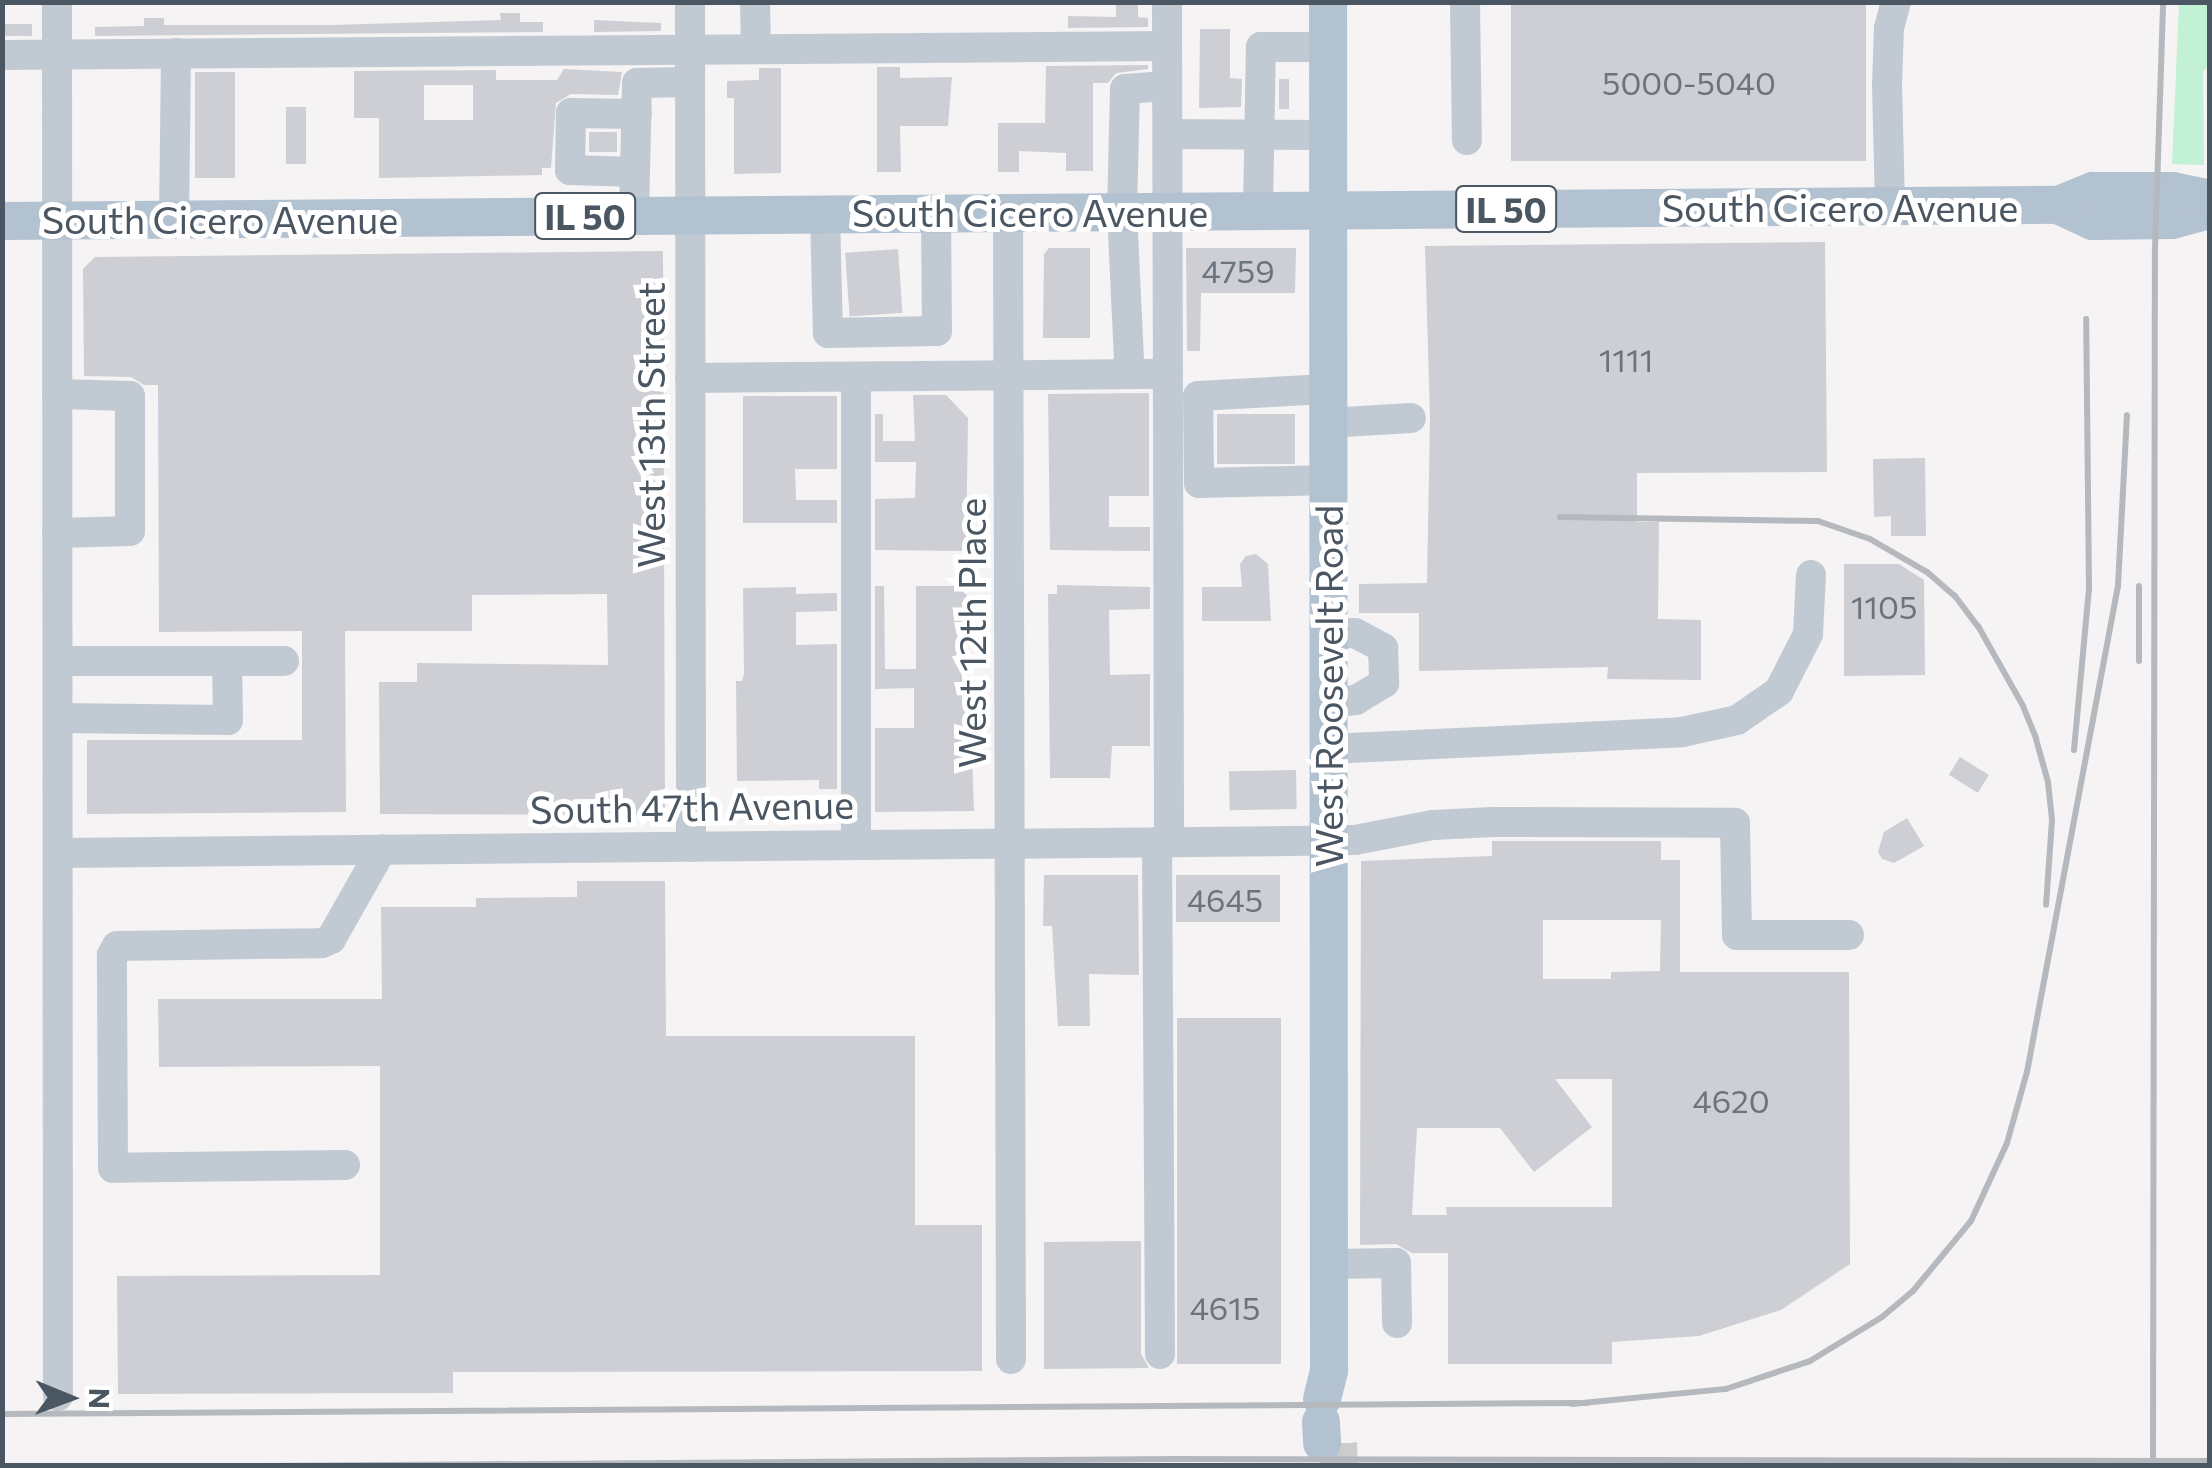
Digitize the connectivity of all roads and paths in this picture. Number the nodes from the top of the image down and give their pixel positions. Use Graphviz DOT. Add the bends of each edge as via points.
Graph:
graph roads {
  1 [pos="56,2"];
  2 [pos="690,2"];
  3 [pos="756,2"];
  4 [pos="1167,2"];
  5 [pos="1328,2"];
  6 [pos="1465,2"];
  7 [pos="1896,2"];
  8 [pos="1168,46"];
  9 [pos="1328,47"];
  10 [pos="756,49"];
  11 [pos="690,50"];
  12 [pos="57,54"];
  13 [pos="176,54"];
  14 [pos="2,55"];
  15 [pos="690,82"];
  16 [pos="1168,86"];
  17 [pos="1168,134"];
  18 [pos="1260,135"];
  19 [pos="1328,135"];
  20 [pos="1466,140"];
  21 [pos="636,143"];
  22 [pos="690,144"];
  23 [pos="2210,199"];
  24 [pos="2058,205"];
  25 [pos="1890,206"];
  26 [pos="1328,210"];
  27 [pos="2210,210"];
  28 [pos="1258,211"];
  29 [pos="1008,212"];
  30 [pos="1122,212"];
  31 [pos="1168,212"];
  32 [pos="936,213"];
  33 [pos="826,214"];
  34 [pos="690,215"];
  35 [pos="634,216"];
  36 [pos="174,219"];
  37 [pos="2,220"];
  38 [pos="57,220"];
  39 [pos="1129,360"];
  40 [pos="1168,374"];
  41 [pos="1009,376"];
  42 [pos="856,377"];
  43 [pos="690,378"];
  44 [pos="57,394"];
  45 [pos="1327,406"];
  46 [pos="1411,418"];
  47 [pos="1327,480"];
  48 [pos="57,533"];
  49 [pos="1810,575"];
  50 [pos="1327,634"];
  51 [pos="227,660"];
  52 [pos="58,661"];
  53 [pos="284,661"];
  54 [pos="1328,702"];
  55 [pos="58,718"];
  56 [pos="1328,749"];
  57 [pos="1328,840"];
  58 [pos="1163,842"];
  59 [pos="1012,843"];
  60 [pos="856,845"];
  61 [pos="691,846"];
  62 [pos="382,850"];
  63 [pos="58,852"];
  64 [pos="1848,935"];
  65 [pos="345,1165"];
  66 [pos="58,1168"];
  67 [pos="114,1168"];
  68 [pos="1329,1264"];
  69 [pos="1397,1324"];
  70 [pos="1160,1354"];
  71 [pos="1011,1360"];
  72 [pos="58,1396"];
  73 [pos="1330,1414"];
  1 -- 12 [label="street"];
  2 -- 11 [label="street, West 13th Street"];
  3 -- 10 [label="street"];
  4 -- 8 [label="street"];
  5 -- 9 [label="main road, West Roosevelt Road"];
  6 -- 20 [label="street"];
  7 -- 25 [label="street" via="1887,86"];
  8 -- 10 [label="street"];
  8 -- 16 [label="street"];
  9 -- 18 [label="street" via="1261,47"];
  9 -- 19 [label="main road, West Roosevelt Road"];
  10 -- 11 [label="street"];
  11 -- 13 [label="street"];
  11 -- 15 [label="street, West 13th Street"];
  12 -- 13 [label="street"];
  12 -- 14 [label="street"];
  12 -- 38 [label="street"];
  13 -- 36 [label="street"];
  15 -- 21 [label="street" via="638,83"];
  15 -- 22 [label="street, West 13th Street"];
  16 -- 17 [label="street"];
  16 -- 30 [label="street" via="1125,89"];
  17 -- 18 [label="street"];
  17 -- 31 [label="street"];
  18 -- 19 [label="street"];
  18 -- 28 [label="street"];
  19 -- 26 [label="main road, West Roosevelt Road"];
  21 -- 22 [label="street"];
  21 -- 35 [label="street"];
  22 -- 34 [label="street, West 13th Street"];
  23 -- 24 [label="main road, South Cicero Avenue / IL 50" via="2173,190 2093,191"];
  24 -- 25 [label="main road, South Cicero Avenue / IL 50"];
  24 -- 27 [label="main road, South Cicero Avenue / IL 50" via="2093,220 2172,220"];
  25 -- 26 [label="main road, South Cicero Avenue / IL 50"];
  26 -- 28 [label="main road, South Cicero Avenue / IL 50"];
  26 -- 45 [label="main road, West Roosevelt Road"];
  28 -- 31 [label="main road, South Cicero Avenue / IL 50"];
  29 -- 30 [label="main road, South Cicero Avenue / IL 50"];
  29 -- 32 [label="main road, South Cicero Avenue / IL 50"];
  29 -- 41 [label="street, West 12th Place"];
  30 -- 31 [label="main road, South Cicero Avenue / IL 50"];
  30 -- 39 [label="street"];
  31 -- 40 [label="street"];
  32 -- 33 [label="main road, South Cicero Avenue / IL 50"];
  32 -- 33 [label="street" via="937,331 828,333"];
  33 -- 34 [label="main road, South Cicero Avenue / IL 50"];
  34 -- 35 [label="main road, South Cicero Avenue / IL 50"];
  34 -- 43 [label="street, West 13th Street"];
  35 -- 36 [label="main road, South Cicero Avenue / IL 50"];
  36 -- 38 [label="main road, South Cicero Avenue / IL 50"];
  37 -- 38 [label="main road, South Cicero Avenue / IL 50"];
  38 -- 44 [label="street"];
  40 -- 41 [label="street"];
  40 -- 58 [label="street"];
  41 -- 42 [label="street"];
  41 -- 59 [label="street, West 12th Place"];
  42 -- 43 [label="street"];
  42 -- 60 [label="street"];
  43 -- 61 [label="street, West 13th Street"];
  44 -- 48 [label="street"];
  44 -- 48 [label="street" via="130,396 130,532"];
  45 -- 46 [label="street"];
  45 -- 47 [label="main road, West Roosevelt Road"];
  45 -- 47 [label="street" via="1198,396 1199,482"];
  47 -- 50 [label="main road, West Roosevelt Road"];
  48 -- 52 [label="street"];
  49 -- 56 [label="street" via="1808,634 1794,662 1779,691 1737,720 1682,732"];
  50 -- 54 [label="main road, West Roosevelt Road"];
  50 -- 54 [label="street" via="1355,633 1383,648 1384,683 1356,700"];
  51 -- 52 [label="street"];
  51 -- 53 [label="street"];
  51 -- 55 [label="street" via="228,720"];
  52 -- 55 [label="street"];
  54 -- 56 [label="main road, West Roosevelt Road"];
  55 -- 63 [label="street"];
  56 -- 57 [label="main road, West Roosevelt Road"];
  57 -- 58 [label="street, South 47th Avenue"];
  57 -- 64 [label="street, South 47th Avenue" via="1493,822 1735,823 1737,935"];
  57 -- 68 [label="main road, West Roosevelt Road"];
  58 -- 59 [label="street, South 47th Avenue"];
  58 -- 70 [label="street"];
  59 -- 60 [label="street, South 47th Avenue"];
  59 -- 71 [label="street, West 12th Place"];
  60 -- 61 [label="street, South 47th Avenue"];
  61 -- 62 [label="street, South 47th Avenue"];
  62 -- 63 [label="street, South 47th Avenue"];
  62 -- 67 [label="street" via="331,939 322,943 117,946"];
  63 -- 66 [label="street"];
  65 -- 67 [label="street"];
  66 -- 67 [label="street"];
  66 -- 72 [label="street"];
  68 -- 69 [label="street" via="1396,1263"];
  68 -- 73 [label="main road, West Roosevelt Road"];
}
